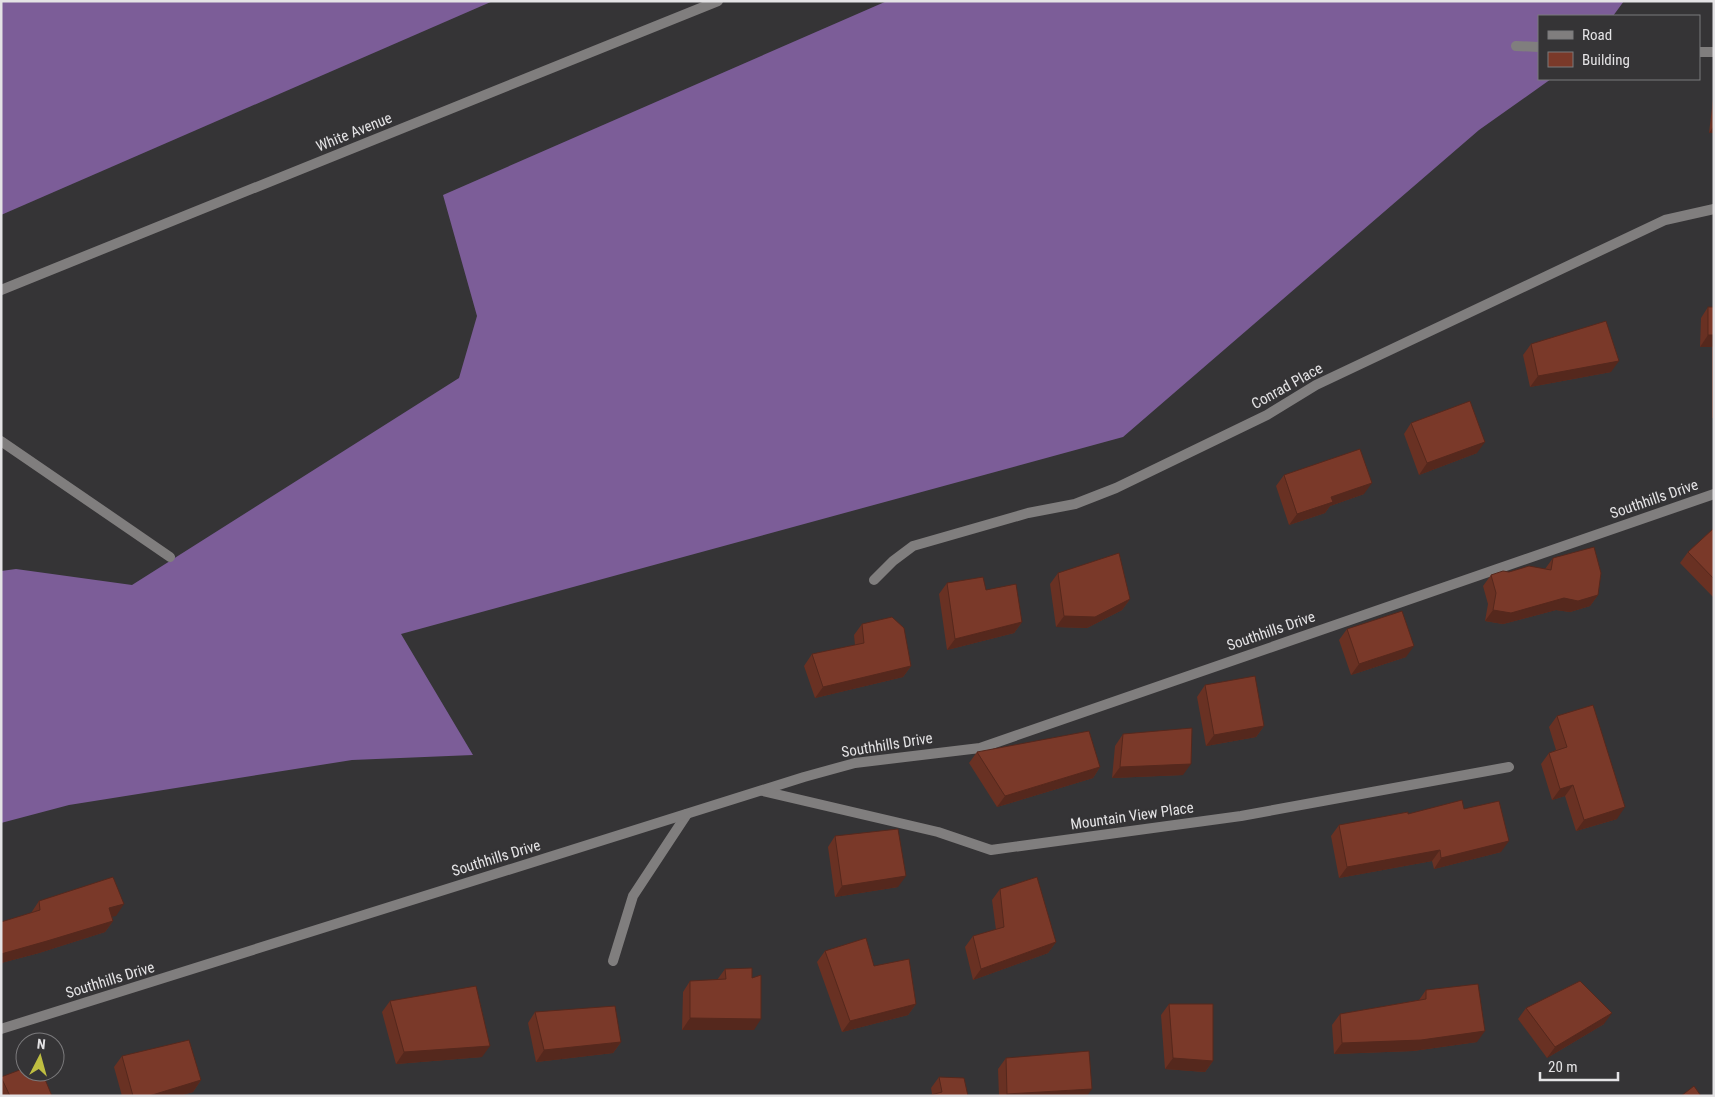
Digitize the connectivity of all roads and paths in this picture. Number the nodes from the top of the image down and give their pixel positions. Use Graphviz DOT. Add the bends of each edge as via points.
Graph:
graph roads {
  1 [pos="718,1"];
  2 [pos="1516,46"];
  3 [pos="1538,47"];
  4 [pos="1700,52"];
  5 [pos="1714,52"];
  6 [pos="1714,209"];
  7 [pos="1,290"];
  8 [pos="1,441"];
  9 [pos="1714,494"];
  10 [pos="170,557"];
  11 [pos="874,580"];
  12 [pos="1509,767"];
  13 [pos="762,790"];
  14 [pos="687,814"];
  15 [pos="613,961"];
  16 [pos="1,1029"];
  1 -- 7 [label="street, White Avenue"];
  2 -- 3 [label="street"];
  4 -- 5 [label="street"];
  6 -- 11 [label="street, Conrad Place" via="1665,220 1316,385 1267,415 1116,488 1075,504 1028,513 913,546"];
  8 -- 10 [label="street"];
  9 -- 13 [label="street, Southhills Drive" via="980,748 855,763"];
  12 -- 13 [label="street, Mountain View Place" via="1241,816 992,850 938,832"];
  13 -- 14 [label="street, Southhills Drive"];
  14 -- 15 [label="street" via="633,896"];
  14 -- 16 [label="street, Southhills Drive"];
}
